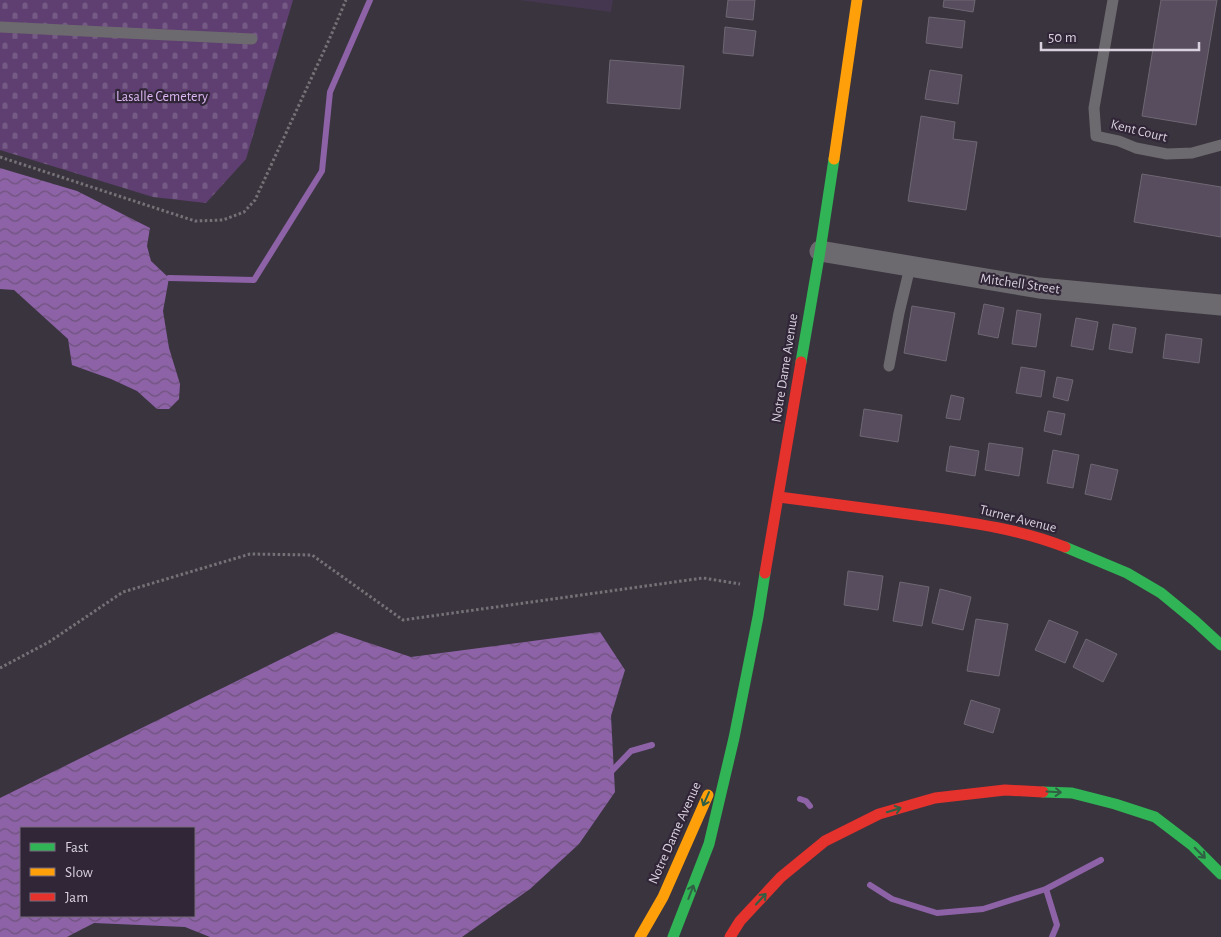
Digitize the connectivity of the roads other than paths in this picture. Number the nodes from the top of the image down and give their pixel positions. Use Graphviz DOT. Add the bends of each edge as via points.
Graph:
graph roads {
  1 [pos="857,0"];
  2 [pos="1113,0"];
  3 [pos="0,27"];
  4 [pos="252,39"];
  5 [pos="1221,145"];
  6 [pos="820,251"];
  7 [pos="910,267"];
  8 [pos="1221,305"];
  9 [pos="889,366"];
  10 [pos="779,496"];
  11 [pos="1221,646"];
  12 [pos="734,738"];
  13 [pos="1221,874"];
  14 [pos="640,937"];
  15 [pos="673,937"];
  16 [pos="730,937"];
  1 -- 6 [label="main road, Notre Dame Avenue"];
  2 -- 5 [label="lane, Kent Court" via="1094,108 1096,136 1167,154 1192,153"];
  3 -- 4 [label="lane"];
  6 -- 7 [label="street, Mitchell Street"];
  6 -- 10 [label="main road, Notre Dame Avenue"];
  7 -- 8 [label="street, Mitchell Street" via="1039,288"];
  7 -- 9 [label="lane"];
  10 -- 11 [label="main road, Turner Avenue" via="975,523 1049,541 1127,573 1161,593"];
  10 -- 12 [label="main road, Notre Dame Avenue"];
  12 -- 14 [label="main road, Notre Dame Avenue, one-way" via="663,897"];
  15 -- 12 [label="main road, Notre Dame Avenue, one-way" via="709,844"];
  16 -- 13 [label="main road, one-way" via="781,877 825,840 879,814 935,798 1005,790 1072,793 1115,804 1154,818 1193,846"];
}
